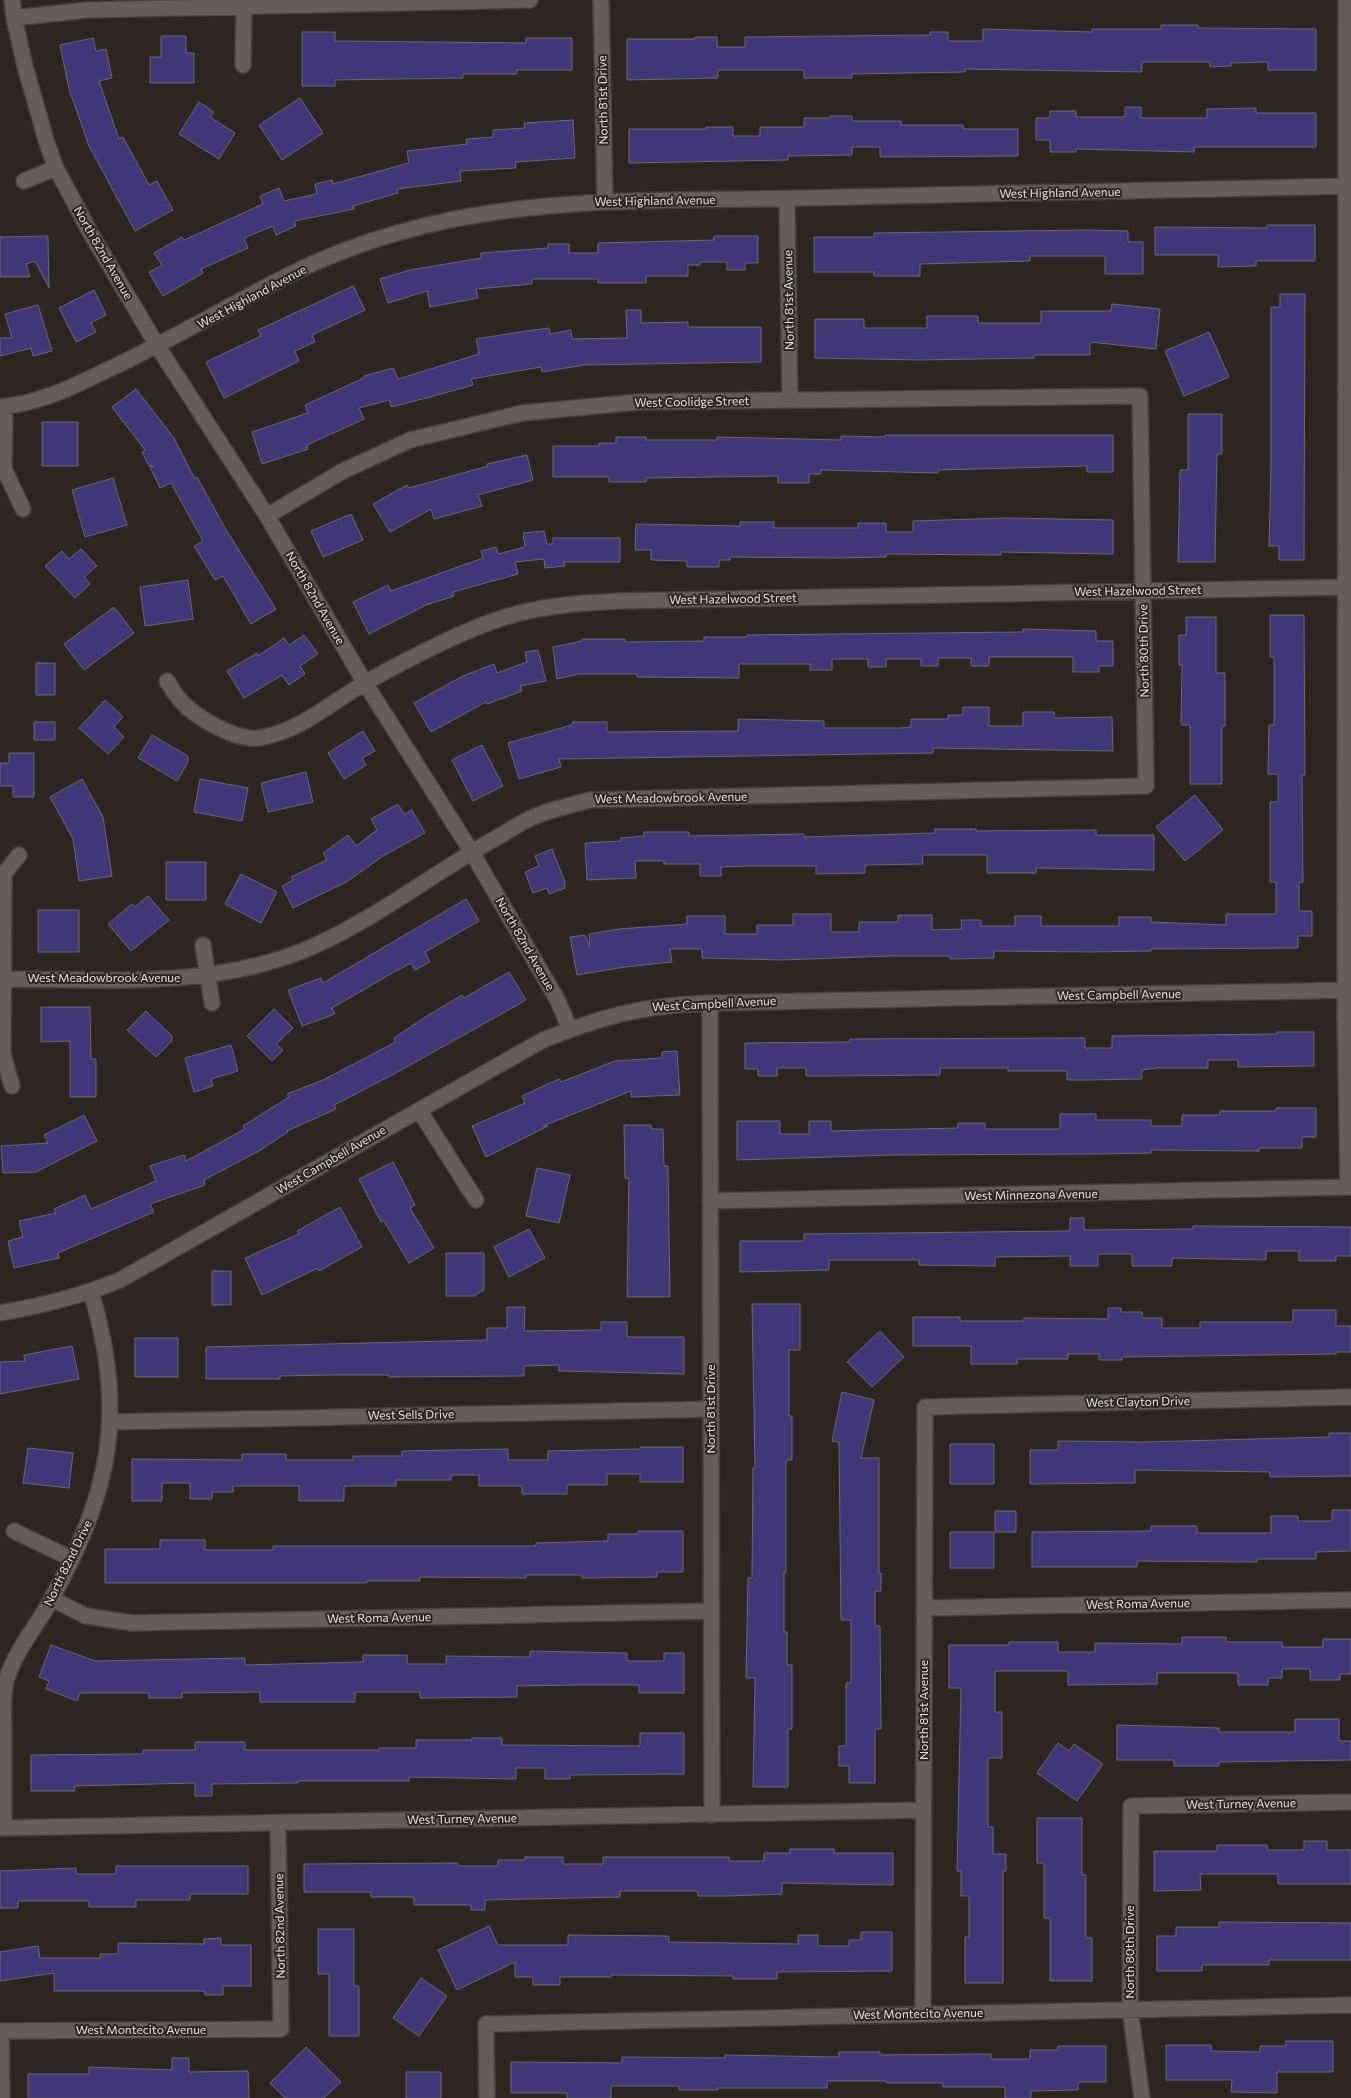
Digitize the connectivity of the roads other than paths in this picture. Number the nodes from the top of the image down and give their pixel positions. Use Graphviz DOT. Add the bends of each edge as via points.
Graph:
graph roads {
  1 [pos="12,0"];
  2 [pos="530,0"];
  3 [pos="602,0"];
  4 [pos="1346,0"];
  5 [pos="244,7"];
  6 [pos="14,18"];
  7 [pos="243,65"];
  8 [pos="56,168"];
  9 [pos="24,180"];
  10 [pos="1349,186"];
  11 [pos="787,199"];
  12 [pos="605,201"];
  13 [pos="158,347"];
  14 [pos="1349,391"];
  15 [pos="1140,396"];
  16 [pos="790,401"];
  17 [pos="2,407"];
  18 [pos="23,509"];
  19 [pos="267,516"];
  20 [pos="1348,587"];
  21 [pos="1143,591"];
  22 [pos="167,680"];
  23 [pos="365,683"];
  24 [pos="1348,784"];
  25 [pos="1146,786"];
  26 [pos="471,851"];
  27 [pos="19,855"];
  28 [pos="203,945"];
  29 [pos="208,975"];
  30 [pos="1,979"];
  31 [pos="1348,990"];
  32 [pos="710,1002"];
  33 [pos="212,1003"];
  34 [pos="570,1029"];
  35 [pos="12,1086"];
  36 [pos="419,1110"];
  37 [pos="1350,1187"];
  38 [pos="476,1200"];
  39 [pos="710,1202"];
  40 [pos="91,1292"];
  41 [pos="0,1313"];
  42 [pos="1351,1397"];
  43 [pos="925,1407"];
  44 [pos="711,1409"];
  45 [pos="111,1422"];
  46 [pos="14,1531"];
  47 [pos="72,1559"];
  48 [pos="52,1599"];
  49 [pos="1351,1600"];
  50 [pos="924,1608"];
  51 [pos="711,1611"];
  52 [pos="1351,1802"];
  53 [pos="1131,1806"];
  54 [pos="923,1810"];
  55 [pos="712,1815"];
  56 [pos="278,1823"];
  57 [pos="2,1828"];
  58 [pos="1351,2004"];
  59 [pos="1130,2009"];
  60 [pos="923,2014"];
  61 [pos="281,2029"];
  62 [pos="2,2098"];
  63 [pos="487,2098"];
  64 [pos="1142,2098"];
  1 -- 6 [label="street, North 82nd Avenue"];
  2 -- 5 [label="street"];
  3 -- 12 [label="street, North 81st Drive"];
  4 -- 10 [label="street"];
  5 -- 6 [label="street" via="87,10"];
  5 -- 7 [label="street"];
  6 -- 8 [label="street, North 82nd Avenue"];
  8 -- 9 [label="street"];
  8 -- 13 [label="street, North 82nd Avenue"];
  10 -- 11 [label="street, West Highland Avenue"];
  10 -- 14 [label="street"];
  11 -- 12 [label="street, West Highland Avenue"];
  11 -- 16 [label="street, North 81st Avenue"];
  12 -- 13 [label="street, West Highland Avenue" via="527,208 451,220 378,237 289,275"];
  13 -- 17 [label="street, West Highland Avenue" via="44,398"];
  13 -- 19 [label="street, North 82nd Avenue"];
  14 -- 20 [label="street"];
  15 -- 16 [label="street, West Coolidge Street"];
  15 -- 21 [label="street, North 80th Drive"];
  16 -- 19 [label="street, West Coolidge Street" via="638,402 522,413 410,440 341,472"];
  17 -- 18 [label="street" via="4,469"];
  19 -- 23 [label="street, North 82nd Avenue"];
  20 -- 21 [label="street, West Hazelwood Street"];
  20 -- 24 [label="street"];
  21 -- 23 [label="street, West Hazelwood Street" via="622,600 564,605 509,616 448,641"];
  21 -- 25 [label="street, North 80th Drive"];
  22 -- 23 [label="street, West Hazelwood Street" via="182,703 209,723 235,734 257,738 289,730 317,716"];
  23 -- 26 [label="street, North 82nd Avenue"];
  24 -- 31 [label="street"];
  25 -- 26 [label="street, West Meadowbrook Avenue" via="590,800 535,816"];
  26 -- 29 [label="street, West Meadowbrook Avenue" via="352,926 313,946 265,963"];
  26 -- 34 [label="street, North 82nd Avenue" via="558,999"];
  27 -- 30 [label="street" via="4,874"];
  28 -- 29 [label="street"];
  29 -- 30 [label="street, West Meadowbrook Avenue" via="177,979"];
  29 -- 33 [label="street"];
  30 -- 35 [label="street" via="3,1054"];
  31 -- 32 [label="street, West Campbell Avenue"];
  31 -- 37 [label="street"];
  32 -- 34 [label="street, West Campbell Avenue" via="630,1010"];
  32 -- 39 [label="street, North 81st Drive"];
  34 -- 36 [label="street, West Campbell Avenue" via="543,1040"];
  36 -- 38 [label="street"];
  36 -- 40 [label="street, West Campbell Avenue" via="148,1266"];
  37 -- 39 [label="street, West Minnezona Avenue"];
  39 -- 44 [label="street, North 81st Drive"];
  40 -- 41 [label="street, West Campbell Avenue"];
  40 -- 45 [label="street, North 82nd Drive" via="106,1360"];
  42 -- 43 [label="street, West Clayton Drive"];
  43 -- 50 [label="street, North 81st Avenue"];
  44 -- 45 [label="street, West Sells Drive"];
  44 -- 51 [label="street, North 81st Drive"];
  45 -- 47 [label="street, North 82nd Drive" via="106,1465 97,1500"];
  46 -- 47 [label="street"];
  47 -- 48 [label="street, North 82nd Drive"];
  48 -- 51 [label="street, West Roma Avenue" via="86,1616 132,1623"];
  48 -- 57 [label="street, North 82nd Drive" via="16,1657 6,1682"];
  49 -- 50 [label="street, West Roma Avenue"];
  50 -- 54 [label="street, North 81st Avenue"];
  51 -- 55 [label="street, North 81st Drive"];
  52 -- 53 [label="street, West Turney Avenue"];
  53 -- 59 [label="street, North 80th Drive"];
  54 -- 55 [label="street, West Turney Avenue"];
  54 -- 60 [label="street, North 81st Avenue"];
  55 -- 56 [label="street, West Turney Avenue"];
  56 -- 57 [label="street, West Turney Avenue"];
  56 -- 61 [label="street, North 82nd Avenue"];
  58 -- 59 [label="street, West Montecito Avenue"];
  59 -- 60 [label="street, West Montecito Avenue"];
  59 -- 64 [label="street, North 80th Drive"];
  60 -- 63 [label="street, West Montecito Avenue" via="486,2024"];
  61 -- 62 [label="street, West Montecito Avenue" via="1,2031"];
}
